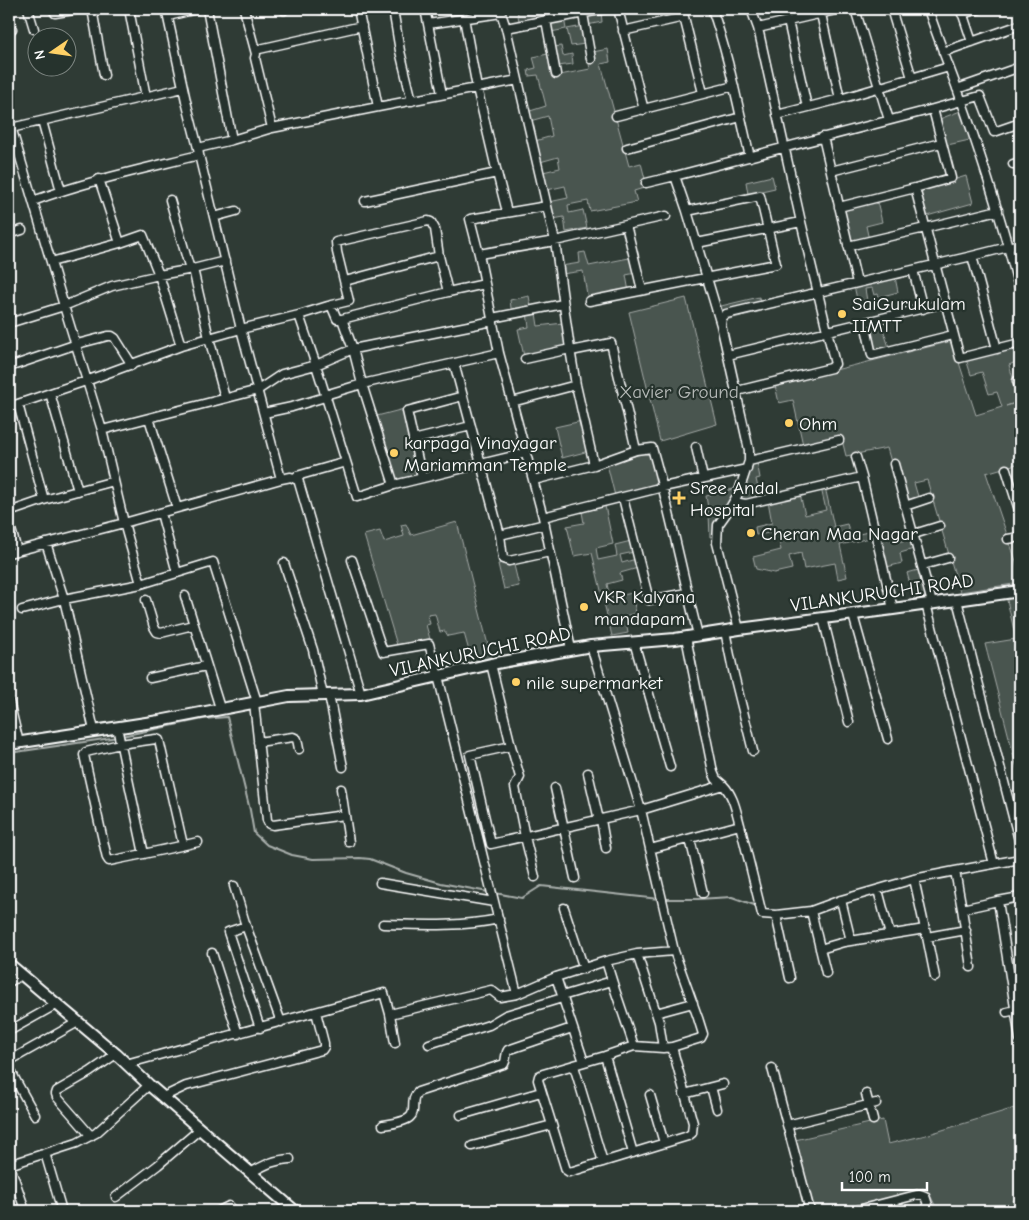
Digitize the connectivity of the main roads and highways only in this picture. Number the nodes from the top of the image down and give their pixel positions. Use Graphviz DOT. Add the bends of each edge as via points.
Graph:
graph roads {
  1 [pos="1020,591"];
  2 [pos="14,743"];
  3 [pos="9,964"];
  4 [pos="295,1211"];
  1 -- 2 [label="main road, VILANKURUCHI ROAD" via="686,637 571,649 361,694 289,696 160,721"];
  3 -- 4 [label="main road"];
}
